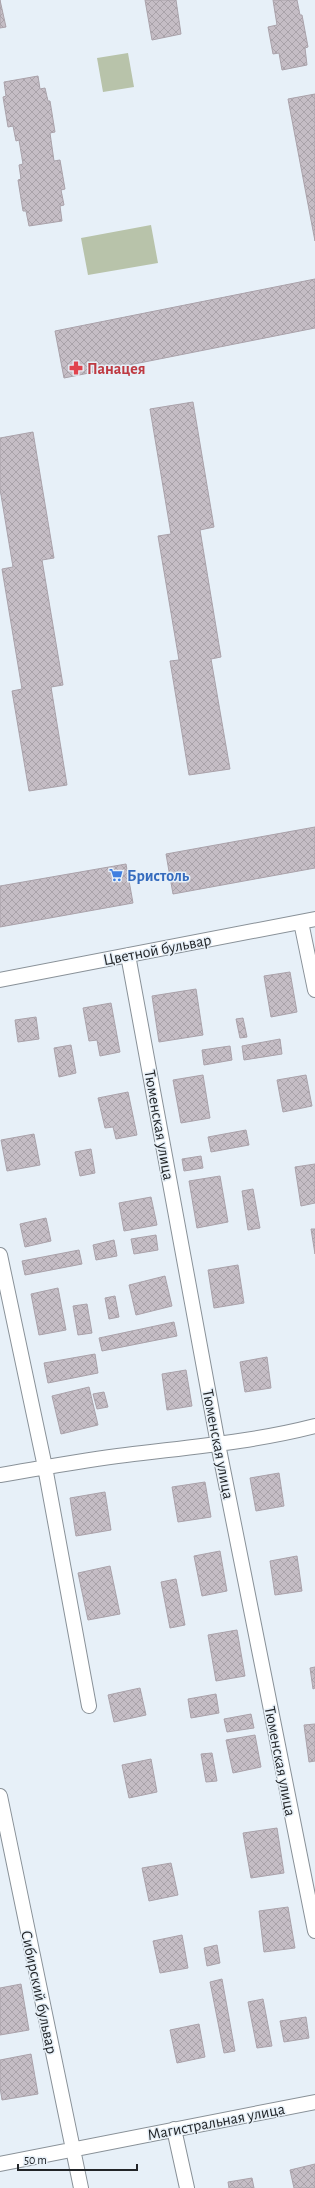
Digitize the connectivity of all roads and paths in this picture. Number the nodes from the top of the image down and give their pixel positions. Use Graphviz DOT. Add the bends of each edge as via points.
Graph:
graph roads {
  1 [pos="308,921"];
  2 [pos="128,955"];
  3 [pos="0,980"];
  4 [pos="315,990"];
  5 [pos="0,1255"];
  6 [pos="315,1426"];
  7 [pos="218,1444"];
  8 [pos="45,1467"];
  9 [pos="0,1475"];
  10 [pos="89,1706"];
  11 [pos="0,1796"];
  12 [pos="315,1931"];
  13 [pos="315,2102"];
  14 [pos="174,2129"];
  15 [pos="74,2149"];
  16 [pos="0,2164"];
  17 [pos="82,2188"];
  18 [pos="186,2188"];
  1 -- 2 [label="street, Цветной бульвар"];
  1 -- 4 [label="street"];
  2 -- 3 [label="street, Цветной бульвар"];
  2 -- 7 [label="street, Тюменская улица"];
  5 -- 8 [label="street"];
  6 -- 7 [label="street" via="276,1436"];
  7 -- 8 [label="street"];
  7 -- 12 [label="street, Тюменская улица"];
  8 -- 9 [label="street"];
  8 -- 10 [label="street"];
  11 -- 15 [label="street, Сибирский бульвар"];
  13 -- 14 [label="street, Магистральная улица"];
  14 -- 15 [label="street, Магистральная улица"];
  14 -- 18 [label="street"];
  15 -- 16 [label="street, Магистральная улица"];
  15 -- 17 [label="street, Сибирский бульвар"];
}
